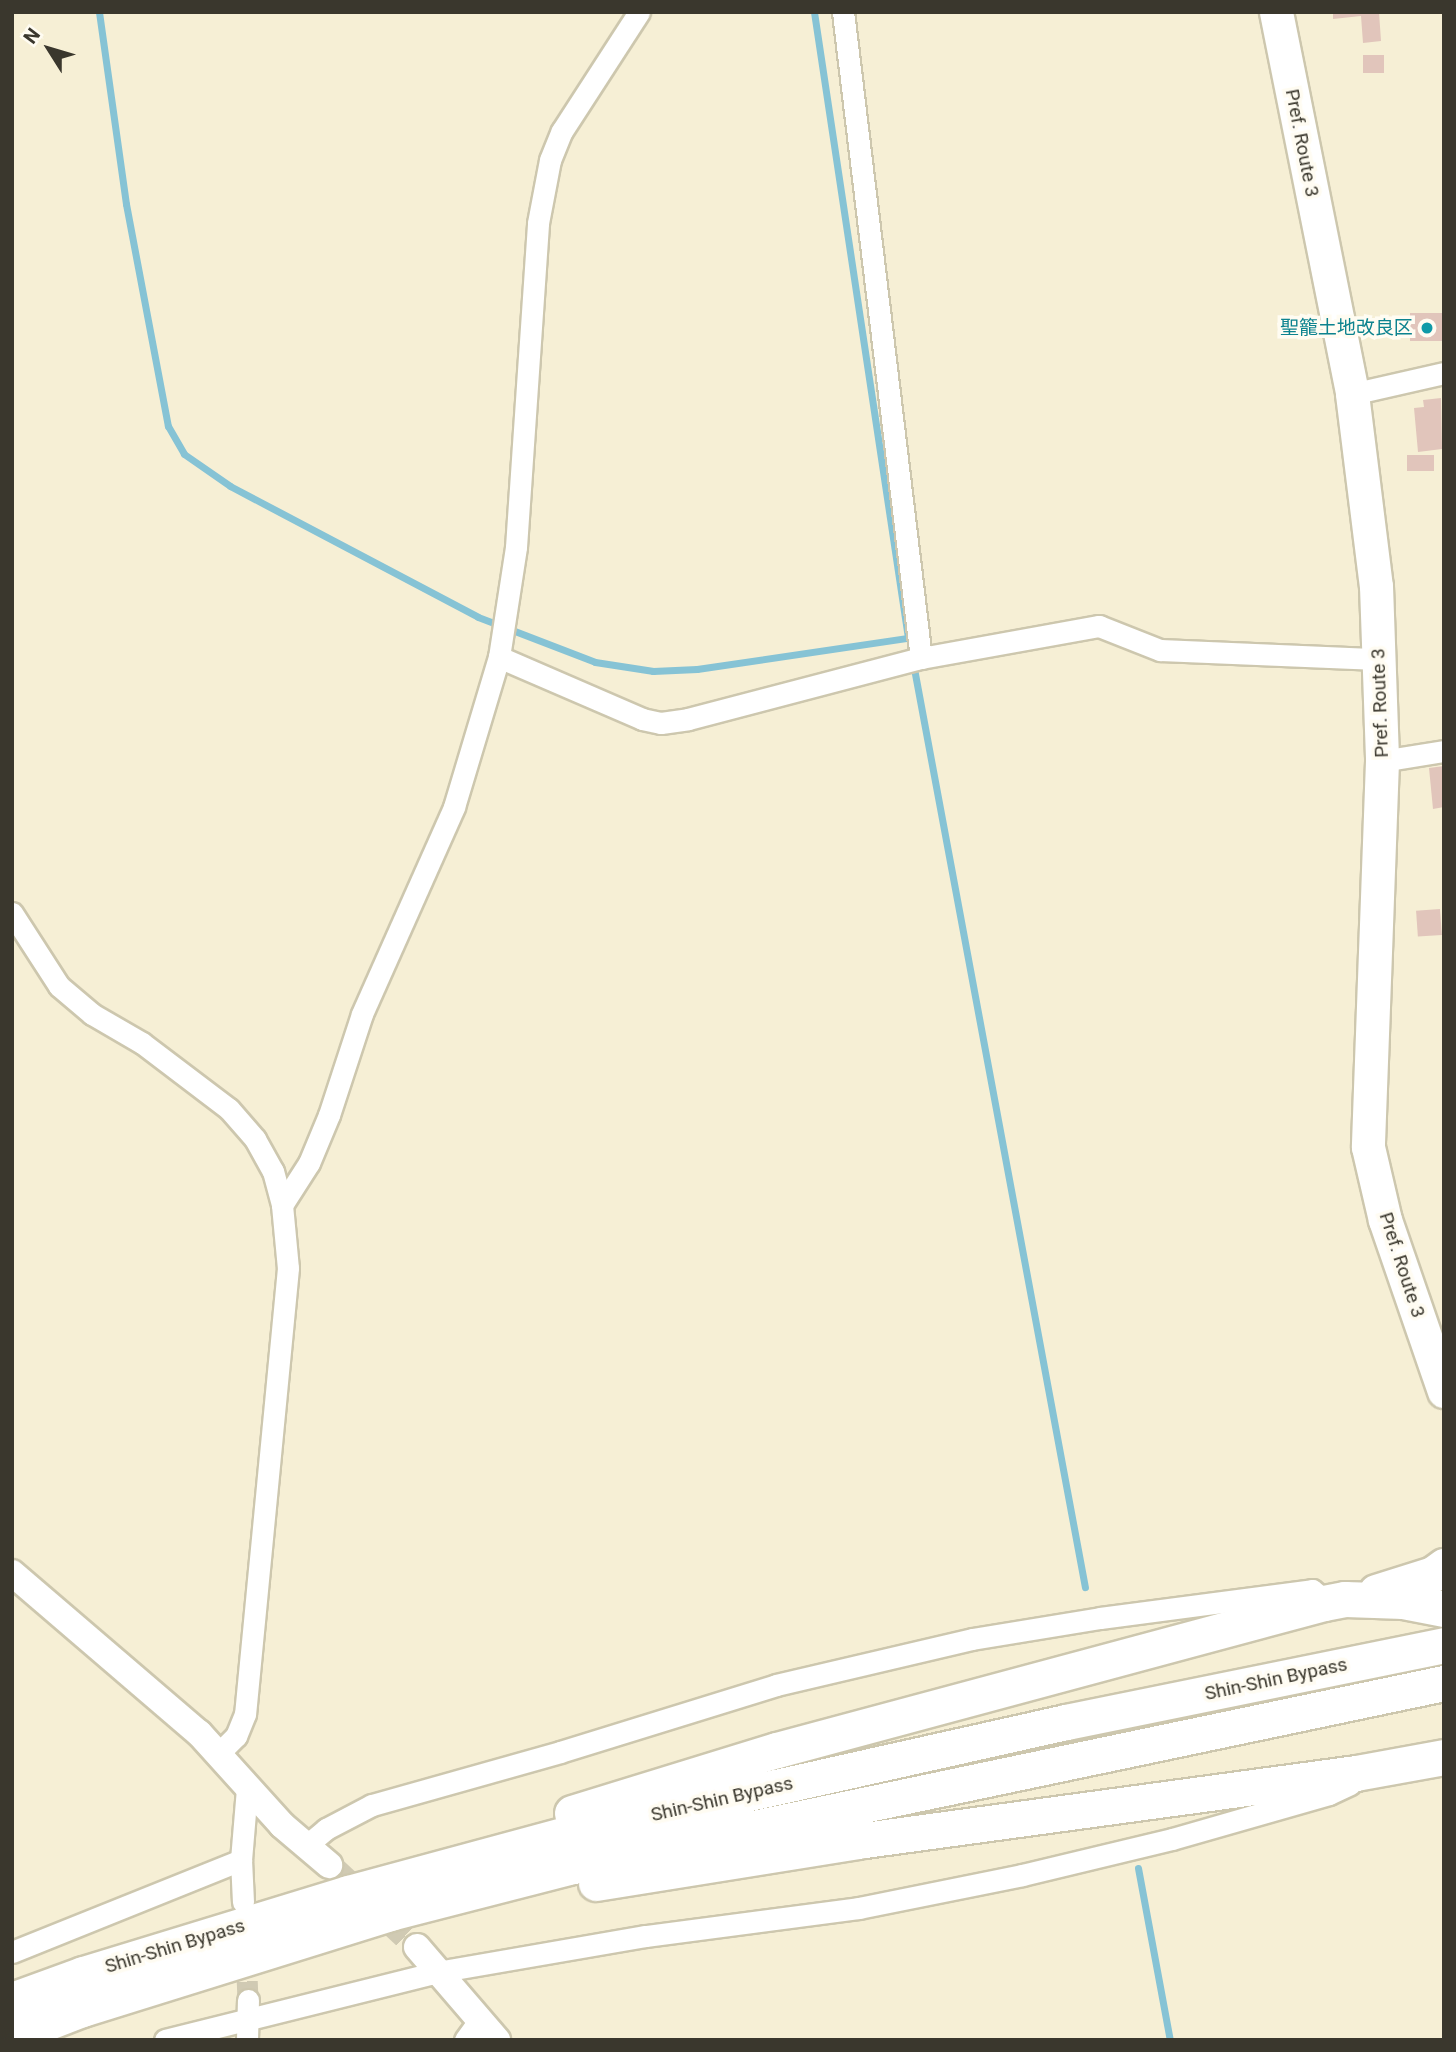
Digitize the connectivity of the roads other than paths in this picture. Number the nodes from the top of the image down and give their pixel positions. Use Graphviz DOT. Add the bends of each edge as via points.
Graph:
graph roads {
  1 [pos="639,12"];
  2 [pos="843,12"];
  3 [pos="1276,12"];
  4 [pos="1444,373"];
  5 [pos="1352,394"];
  6 [pos="499,657"];
  7 [pos="921,658"];
  8 [pos="1378,659"];
  9 [pos="1444,751"];
  10 [pos="1382,761"];
  11 [pos="12,913"];
  12 [pos="282,1205"];
  13 [pos="1444,1391"];
  14 [pos="1444,1566"];
  15 [pos="12,1573"];
  16 [pos="1394,1588"];
  17 [pos="1444,1589"];
  18 [pos="1335,1601"];
  19 [pos="1444,1609"];
  20 [pos="1444,1645"];
  21 [pos="1444,1682"];
  22 [pos="219,1753"];
  23 [pos="1437,1753"];
  24 [pos="1356,1773"];
  25 [pos="247,1789"];
  26 [pos="307,1844"];
  27 [pos="242,1860"];
  28 [pos="338,1879"];
  29 [pos="243,1902"];
  30 [pos="390,1913"];
  31 [pos="417,1947"];
  32 [pos="12,1952"];
  33 [pos="437,1972"];
  34 [pos="12,2000"];
  35 [pos="247,2020"];
  36 [pos="473,2030"];
  37 [pos="12,2036"];
  38 [pos="165,2040"];
  39 [pos="497,2040"];
  1 -- 6 [label="street" via="562,131 550,160 538,223 516,547"];
  2 -- 7 [label="street"];
  3 -- 5 [label="main road, Pref. Route 3"];
  4 -- 5 [label="street"];
  5 -- 8 [label="main road, Pref. Route 3" via="1376,586"];
  6 -- 7 [label="street" via="661,723"];
  6 -- 12 [label="street" via="454,807 362,1014 309,1163"];
  7 -- 8 [label="street" via="1099,626 1160,650"];
  8 -- 10 [label="main road, Pref. Route 3"];
  9 -- 10 [label="street"];
  10 -- 13 [label="main road, Pref. Route 3" via="1368,1147 1385,1220"];
  11 -- 12 [label="street" via="59,986 229,1109 267,1160"];
  12 -- 22 [label="street" via="288,1268 245,1714 236,1736"];
  14 -- 16 [label="highway"];
  15 -- 22 [label="street"];
  16 -- 17 [label="highway"];
  16 -- 18 [label="highway"];
  18 -- 19 [label="highway" via="1403,1601"];
  18 -- 26 [label="street" via="1312,1590 1100,1618 972,1639 802,1679 372,1805"];
  18 -- 28 [label="highway" via="777,1750"];
  20 -- 28 [label="highway, Shin-Shin Bypass"];
  21 -- 30 [label="highway, Shin-Shin Bypass" via="737,1829"];
  22 -- 25 [label="street"];
  23 -- 24 [label="highway"];
  24 -- 30 [label="highway" via="857,1841"];
  24 -- 33 [label="street" via="1349,1786 1329,1794 1022,1875 859,1908 646,1936"];
  25 -- 26 [label="street"];
  25 -- 27 [label="street"];
  26 -- 28 [label="street"];
  27 -- 29 [label="street"];
  27 -- 32 [label="street"];
  28 -- 34 [label="highway, Shin-Shin Bypass"];
  30 -- 37 [label="highway, Shin-Shin Bypass" via="82,2009"];
  31 -- 33 [label="street"];
  33 -- 35 [label="street"];
  33 -- 36 [label="street"];
  35 -- 38 [label="street"];
  36 -- 39 [label="street"];
}
